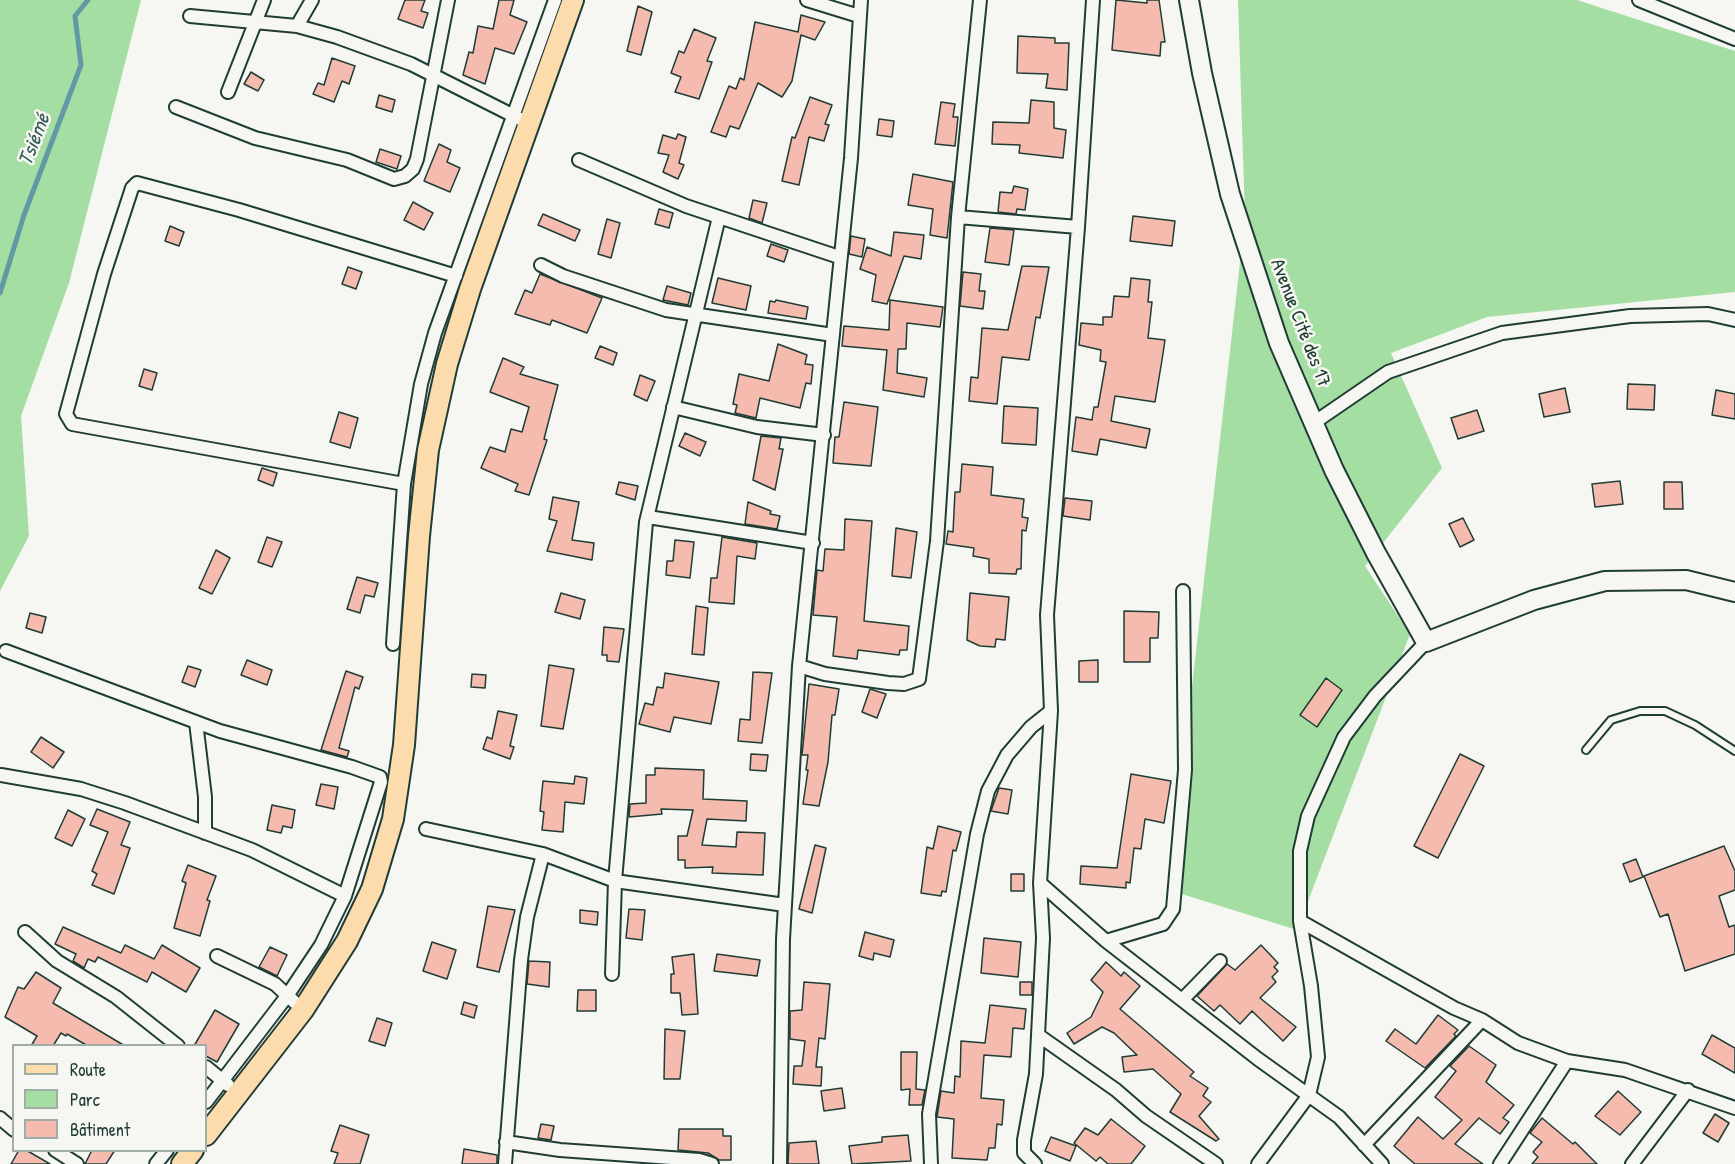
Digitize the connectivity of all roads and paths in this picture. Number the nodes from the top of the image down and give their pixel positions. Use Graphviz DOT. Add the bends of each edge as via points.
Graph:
graph roads {
  1 [pos="264,0"];
  2 [pos="312,0"];
  3 [pos="448,0"];
  4 [pos="555,0"];
  5 [pos="573,0"];
  6 [pos="807,0"];
  7 [pos="861,0"];
  8 [pos="980,0"];
  9 [pos="1093,0"];
  10 [pos="1189,0"];
  11 [pos="1639,0"];
  12 [pos="190,15"];
  13 [pos="859,16"];
  14 [pos="258,21"];
  15 [pos="297,26"];
  16 [pos="1735,39"];
  17 [pos="432,75"];
  18 [pos="228,92"];
  19 [pos="176,107"];
  20 [pos="523,121"];
  21 [pos="579,160"];
  22 [pos="720,217"];
  23 [pos="958,217"];
  24 [pos="1078,227"];
  25 [pos="839,257"];
  26 [pos="541,265"];
  27 [pos="456,276"];
  28 [pos="696,313"];
  29 [pos="1735,320"];
  30 [pos="833,335"];
  31 [pos="673,407"];
  32 [pos="1315,422"];
  33 [pos="824,435"];
  34 [pos="405,484"];
  35 [pos="648,518"];
  36 [pos="813,543"];
  37 [pos="1183,591"];
  38 [pos="1735,592"];
  39 [pos="1426,642"];
  40 [pos="393,644"];
  41 [pos="6,651"];
  42 [pos="799,666"];
  43 [pos="1050,711"];
  44 [pos="196,722"];
  45 [pos="1586,750"];
  46 [pos="1735,751"];
  47 [pos="1,775"];
  48 [pos="426,830"];
  49 [pos="205,833"];
  50 [pos="543,854"];
  51 [pos="615,880"];
  52 [pos="1040,883"];
  53 [pos="345,896"];
  54 [pos="785,905"];
  55 [pos="1300,921"];
  56 [pos="25,932"];
  57 [pos="1106,941"];
  58 [pos="217,956"];
  59 [pos="1220,961"];
  60 [pos="612,974"];
  61 [pos="287,996"];
  62 [pos="1183,999"];
  63 [pos="303,1010"];
  64 [pos="1482,1020"];
  65 [pos="1038,1035"];
  66 [pos="175,1044"];
  67 [pos="1567,1061"];
  68 [pos="207,1067"];
  69 [pos="223,1080"];
  70 [pos="1688,1090"];
  71 [pos="238,1094"];
  72 [pos="1309,1095"];
  73 [pos="207,1101"];
  74 [pos="1735,1108"];
  75 [pos="0,1118"];
  76 [pos="12,1128"];
  77 [pos="207,1134"];
  78 [pos="506,1142"];
  79 [pos="1364,1145"];
  80 [pos="59,1152"];
  81 [pos="165,1152"];
  82 [pos="191,1152"];
  83 [pos="77,1164"];
  84 [pos="156,1164"];
  85 [pos="182,1164"];
  86 [pos="505,1164"];
  87 [pos="712,1164"];
  88 [pos="780,1164"];
  89 [pos="931,1164"];
  90 [pos="1035,1164"];
  91 [pos="1216,1164"];
  92 [pos="1258,1164"];
  93 [pos="1382,1164"];
  94 [pos="1500,1164"];
  95 [pos="1632,1164"];
  1 -- 14 [label="street"];
  2 -- 15 [label="street"];
  3 -- 17 [label="street"];
  4 -- 20 [label="street"];
  5 -- 20 [label="main road"];
  6 -- 13 [label="street"];
  7 -- 13 [label="street"];
  8 -- 23 [label="street"];
  9 -- 24 [label="street"];
  10 -- 32 [label="street, Avenue Cité des 17" via="1230,194 1279,343"];
  11 -- 16 [label="street"];
  12 -- 14 [label="street"];
  13 -- 25 [label="street" via="851,158"];
  14 -- 15 [label="street"];
  14 -- 18 [label="street"];
  15 -- 17 [label="street" via="337,37"];
  17 -- 19 [label="street" via="414,169 394,179 347,160 255,138"];
  17 -- 20 [label="street"];
  20 -- 27 [label="street"];
  20 -- 63 [label="main road" via="447,364 428,450 404,745 393,819 372,888 347,941"];
  21 -- 22 [label="street"];
  22 -- 25 [label="street"];
  22 -- 28 [label="street"];
  23 -- 24 [label="street"];
  23 -- 42 [label="street" via="937,541 919,679 904,684 888,683"];
  24 -- 43 [label="street" via="1047,615"];
  25 -- 30 [label="street"];
  26 -- 28 [label="street" via="666,310"];
  27 -- 34 [label="street" via="421,384"];
  27 -- 34 [label="street" via="261,216 137,183 104,274 66,414 72,424"];
  28 -- 30 [label="street"];
  28 -- 31 [label="street"];
  29 -- 32 [label="street" via="1708,314 1630,316 1502,333 1388,372"];
  30 -- 33 [label="street"];
  31 -- 33 [label="street" via="757,427"];
  31 -- 35 [label="street"];
  32 -- 39 [label="street, Avenue Cité des 17" via="1334,470"];
  33 -- 36 [label="street"];
  34 -- 40 [label="street"];
  35 -- 36 [label="street"];
  35 -- 51 [label="street"];
  36 -- 42 [label="street"];
  37 -- 57 [label="street" via="1185,770 1173,909 1163,924"];
  38 -- 39 [label="street" via="1686,580 1605,581 1534,600"];
  39 -- 55 [label="street" via="1374,696 1344,737 1322,781 1300,851"];
  41 -- 44 [label="street"];
  42 -- 54 [label="street"];
  43 -- 52 [label="street"];
  43 -- 89 [label="street" via="1007,755 988,791 977,834 929,1114"];
  44 -- 49 [label="street"];
  44 -- 53 [label="street" via="380,777"];
  45 -- 46 [label="lane" via="1611,720 1640,711 1665,711"];
  47 -- 49 [label="street" via="81,789"];
  48 -- 50 [label="street"];
  49 -- 53 [label="street" via="252,850"];
  50 -- 51 [label="street"];
  50 -- 78 [label="street" via="521,960"];
  51 -- 54 [label="street"];
  51 -- 60 [label="street"];
  52 -- 57 [label="street"];
  52 -- 65 [label="street" via="1043,938"];
  53 -- 61 [label="street" via="321,945"];
  54 -- 88 [label="street"];
  55 -- 64 [label="street"];
  55 -- 72 [label="street" via="1317,1037 1318,1057"];
  56 -- 66 [label="street" via="57,961 116,997"];
  57 -- 62 [label="street"];
  58 -- 61 [label="street" via="275,984"];
  59 -- 62 [label="street"];
  61 -- 63 [label="street"];
  61 -- 69 [label="street"];
  62 -- 72 [label="street"];
  63 -- 71 [label="main road"];
  64 -- 67 [label="street" via="1518,1043"];
  64 -- 79 [label="street"];
  65 -- 90 [label="street" via="1036,1074 1024,1140 1024,1153"];
  65 -- 91 [label="street"];
  67 -- 70 [label="street" via="1625,1070"];
  67 -- 94 [label="street"];
  68 -- 69 [label="street"];
  69 -- 71 [label="street"];
  69 -- 73 [label="street"];
  70 -- 74 [label="street"];
  70 -- 95 [label="street"];
  71 -- 77 [label="main road"];
  72 -- 79 [label="street" via="1340,1117"];
  72 -- 92 [label="street"];
  75 -- 76 [label="street"];
  78 -- 86 [label="street"];
  78 -- 87 [label="street"];
  79 -- 93 [label="street"];
  80 -- 83 [label="street"];
  81 -- 84 [label="street"];
  82 -- 85 [label="main road"];
}
